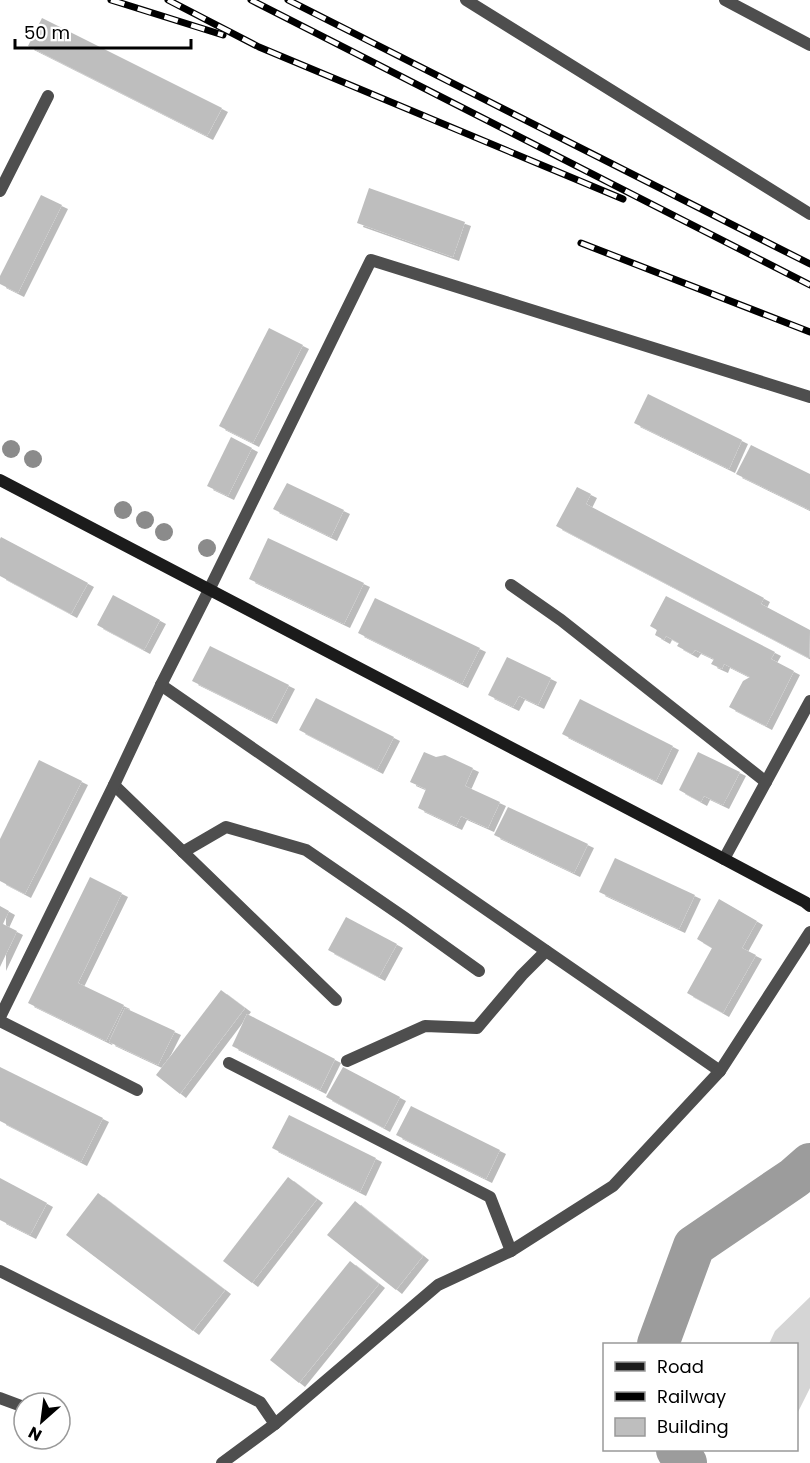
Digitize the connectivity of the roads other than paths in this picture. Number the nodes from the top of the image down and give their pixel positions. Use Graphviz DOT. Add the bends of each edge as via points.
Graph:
graph roads {
  1 [pos="466,0"];
  2 [pos="725,0"];
  3 [pos="810,45"];
  4 [pos="48,96"];
  5 [pos="0,191"];
  6 [pos="810,214"];
  7 [pos="810,397"];
  8 [pos="0,480"];
  9 [pos="511,585"];
  10 [pos="209,590"];
  11 [pos="161,685"];
  12 [pos="810,700"];
  13 [pos="766,782"];
  14 [pos="114,785"];
  15 [pos="183,852"];
  16 [pos="724,859"];
  17 [pos="810,906"];
  18 [pos="810,933"];
  19 [pos="546,951"];
  20 [pos="479,971"];
  21 [pos="336,1000"];
  22 [pos="0,1019"];
  23 [pos="347,1061"];
  24 [pos="229,1063"];
  25 [pos="720,1071"];
  26 [pos="136,1090"];
  27 [pos="511,1251"];
  28 [pos="0,1271"];
  29 [pos="275,1424"];
  30 [pos="222,1463"];
  1 -- 6 [label="street"];
  2 -- 3 [label="street"];
  4 -- 5 [label="street"];
  7 -- 10 [label="street" via="371,260"];
  8 -- 10 [label="main road"];
  9 -- 13 [label="street"];
  10 -- 11 [label="street"];
  10 -- 16 [label="main road"];
  11 -- 14 [label="street"];
  11 -- 19 [label="street"];
  12 -- 13 [label="street"];
  13 -- 16 [label="street"];
  14 -- 15 [label="street"];
  14 -- 22 [label="street"];
  15 -- 20 [label="street" via="226,827 306,850"];
  15 -- 21 [label="street"];
  16 -- 17 [label="main road"];
  18 -- 25 [label="street"];
  19 -- 23 [label="street" via="477,1028 425,1026"];
  19 -- 25 [label="street"];
  22 -- 26 [label="street"];
  24 -- 27 [label="street" via="490,1197"];
  25 -- 27 [label="street" via="613,1186"];
  27 -- 29 [label="street" via="438,1285"];
  28 -- 29 [label="street" via="260,1402"];
  29 -- 30 [label="street"];
}
